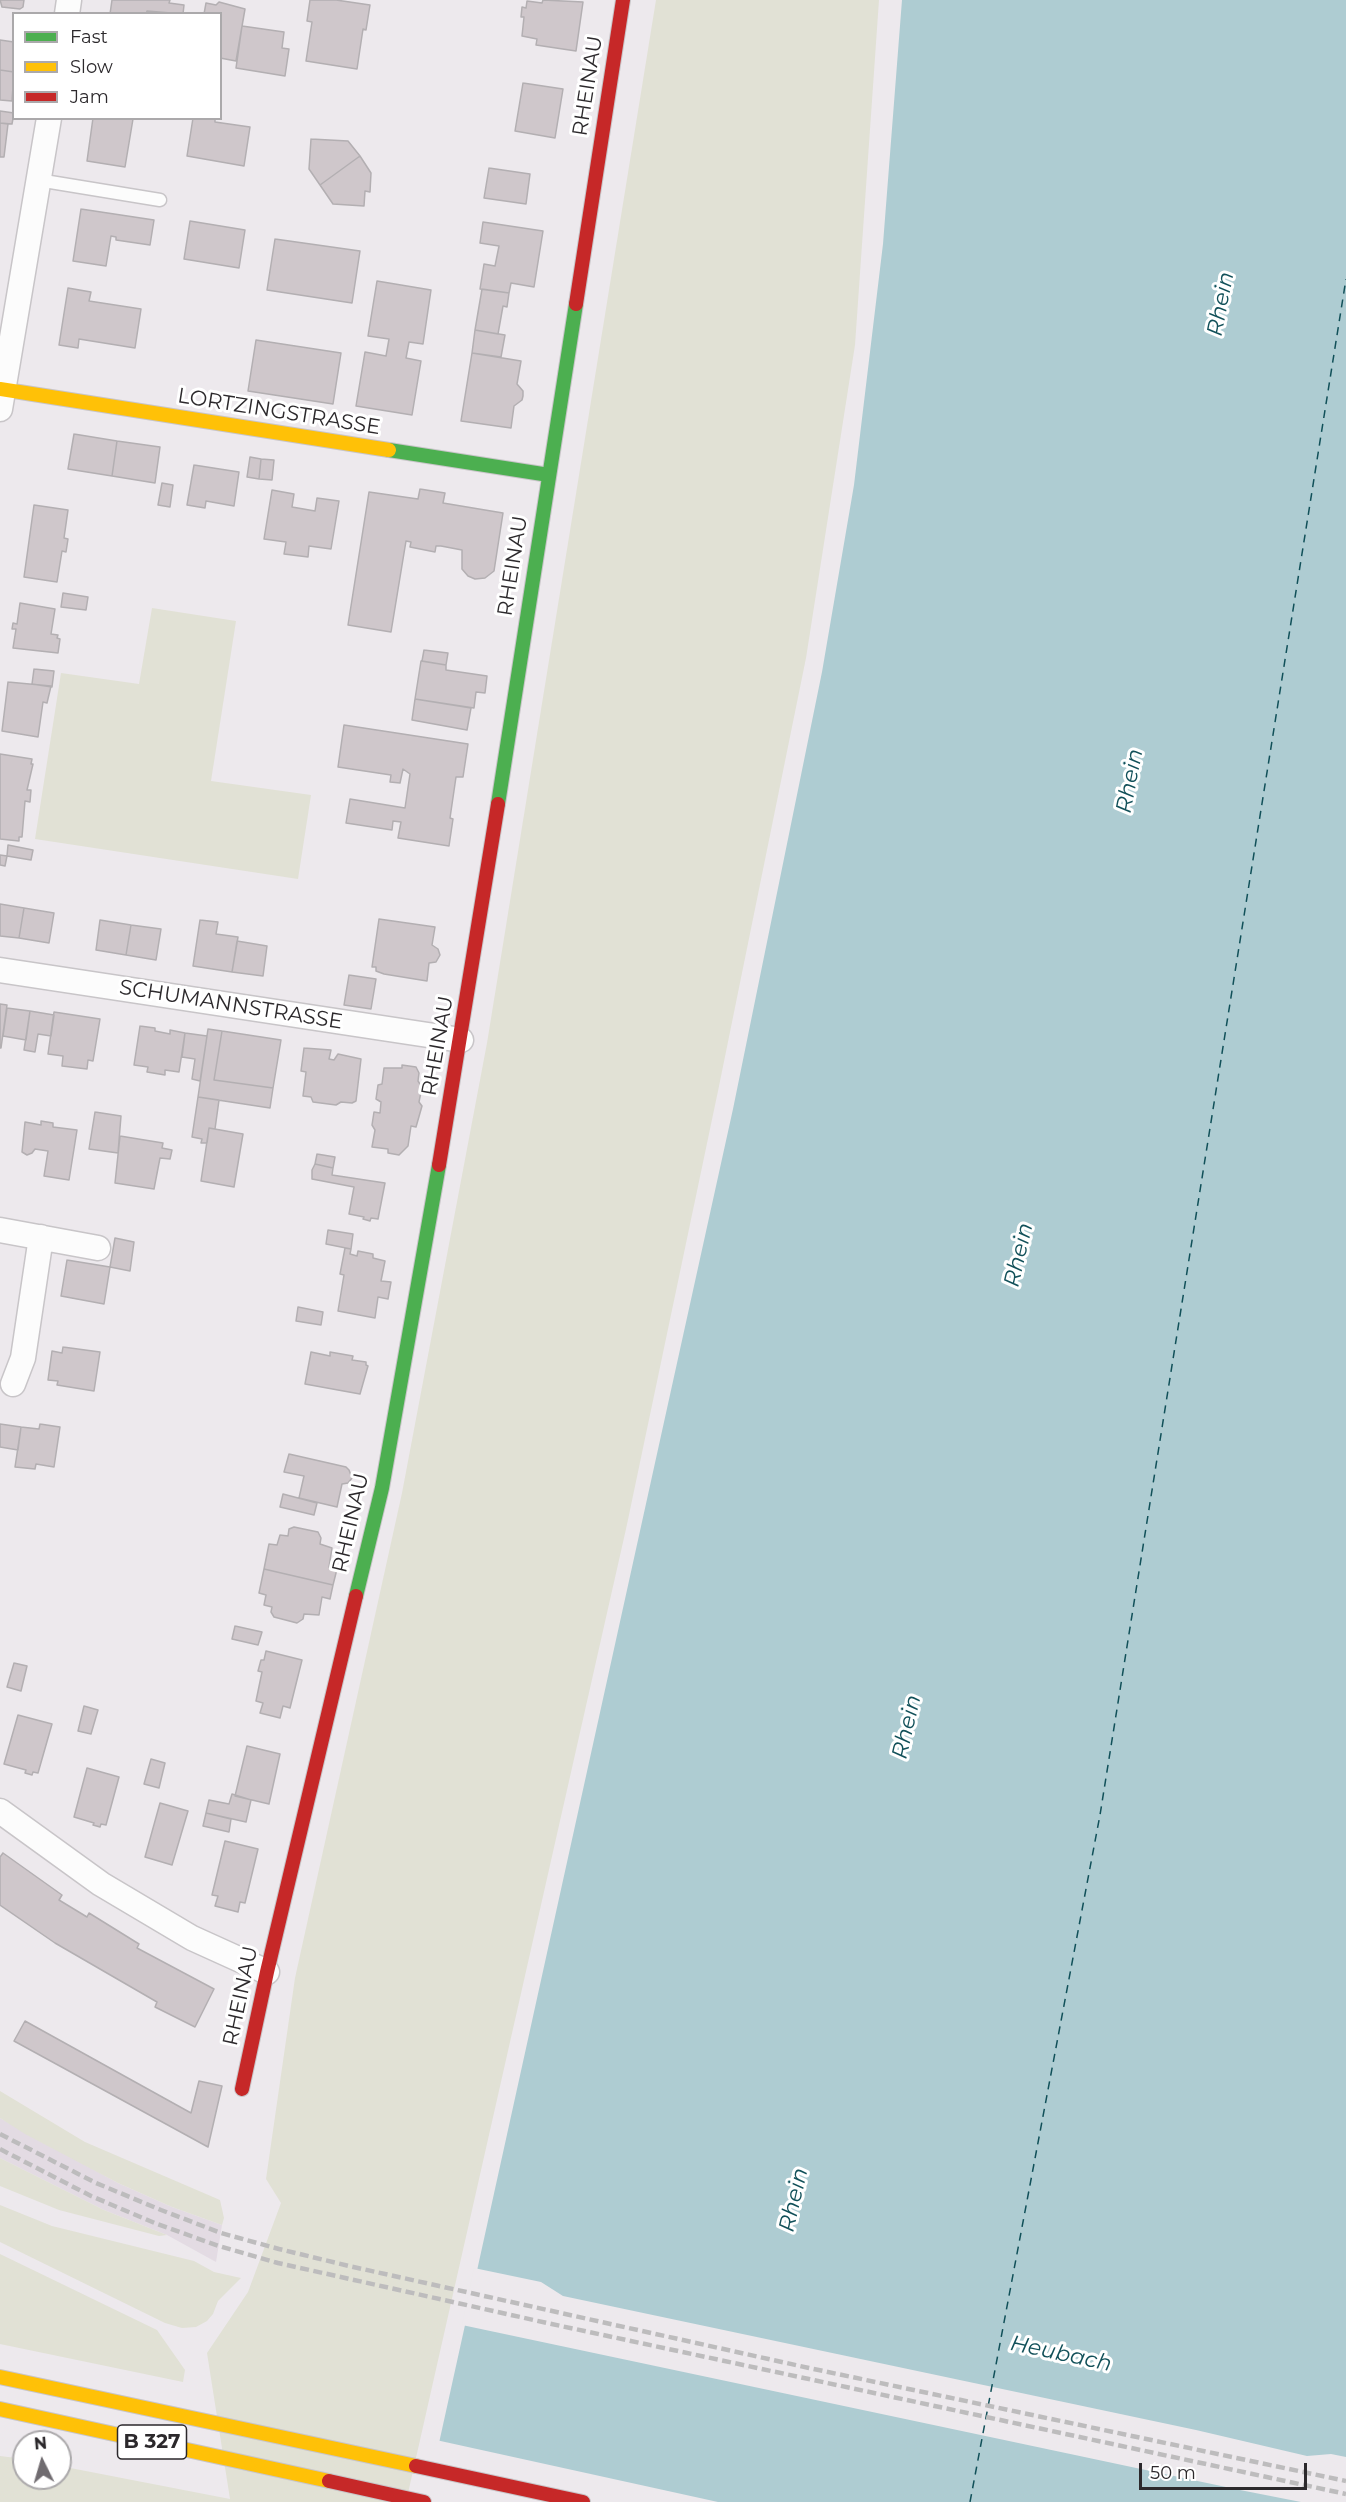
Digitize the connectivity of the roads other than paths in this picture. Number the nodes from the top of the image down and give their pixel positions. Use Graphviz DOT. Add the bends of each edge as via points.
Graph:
graph roads {
  1 [pos="623,0"];
  2 [pos="49,120"];
  3 [pos="39,180"];
  4 [pos="160,200"];
  5 [pos="1,396"];
  6 [pos="549,475"];
  7 [pos="0,970"];
  8 [pos="461,1040"];
  9 [pos="0,1230"];
  10 [pos="41,1237"];
  11 [pos="98,1248"];
  12 [pos="13,1384"];
  13 [pos="0,1811"];
  14 [pos="267,1972"];
  15 [pos="242,2089"];
  16 [pos="0,2377"];
  17 [pos="0,2409"];
  18 [pos="234,2475"];
  19 [pos="304,2475"];
  20 [pos="424,2502"];
  21 [pos="583,2502"];
  1 -- 6 [label="main road, RHEINAU"];
  2 -- 3 [label="street"];
  3 -- 4 [label="lane"];
  3 -- 5 [label="street"];
  5 -- 6 [label="main road, LORTZINGSTRASSE"];
  6 -- 8 [label="main road, RHEINAU"];
  7 -- 8 [label="street, SCHUMANNSTRASSE"];
  8 -- 14 [label="main road, RHEINAU" via="381,1488"];
  9 -- 10 [label="street"];
  10 -- 11 [label="street"];
  10 -- 12 [label="street" via="23,1358"];
  13 -- 14 [label="street" via="101,1884 192,1938"];
  14 -- 15 [label="main road, RHEINAU"];
  16 -- 21 [label="main road, B 327"];
  17 -- 19 [label="main road, B 327"];
  18 -- 19 [label="main road, B 327"];
  19 -- 20 [label="main road, B 327"];
}
